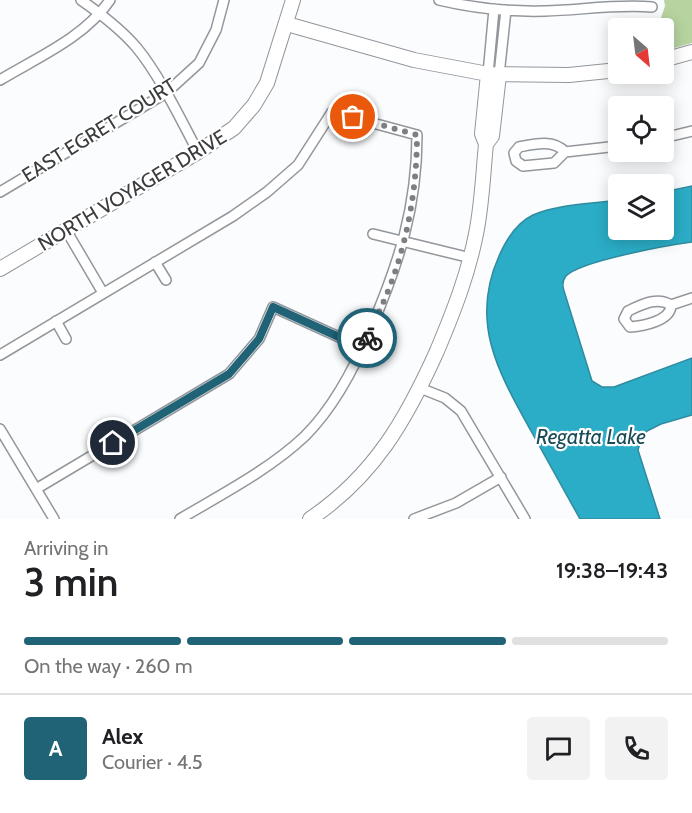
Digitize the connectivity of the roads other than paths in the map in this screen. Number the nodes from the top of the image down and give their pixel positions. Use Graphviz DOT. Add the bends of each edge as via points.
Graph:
graph roads {
  1 [pos="81,0"];
  2 [pos="110,0"];
  3 [pos="224,0"];
  4 [pos="293,0"];
  5 [pos="439,0"];
  6 [pos="652,7"];
  7 [pos="494,9"];
  8 [pos="506,10"];
  9 [pos="101,13"];
  10 [pos="287,24"];
  11 [pos="692,52"];
  12 [pos="674,57"];
  13 [pos="608,71"];
  14 [pos="493,75"];
  15 [pos="0,80"];
  16 [pos="166,93"];
  17 [pos="692,131"];
  18 [pos="674,135"];
  19 [pos="608,147"];
  20 [pos="198,152"];
  21 [pos="565,152"];
  22 [pos="0,192"];
  23 [pos="66,230"];
  24 [pos="373,234"];
  25 [pos="404,241"];
  26 [pos="471,258"];
  27 [pos="155,262"];
  28 [pos="0,269"];
  29 [pos="166,280"];
  30 [pos="103,293"];
  31 [pos="692,298"];
  32 [pos="671,305"];
  33 [pos="56,321"];
  34 [pos="66,339"];
  35 [pos="363,348"];
  36 [pos="0,355"];
  37 [pos="420,388"];
  38 [pos="0,429"];
  39 [pos="501,477"];
  40 [pos="36,489"];
  41 [pos="54,519"];
  42 [pos="180,519"];
  43 [pos="310,519"];
  44 [pos="414,519"];
  45 [pos="525,519"];
  1 -- 9 [label="street"];
  2 -- 9 [label="street"];
  3 -- 16 [label="street, EAST EGRET COURT" via="216,30 198,63"];
  4 -- 10 [label="street, NORTH VOYAGER DRIVE"];
  5 -- 7 [label="street"];
  6 -- 8 [label="street"];
  7 -- 8 [label="street"];
  7 -- 14 [label="street"];
  8 -- 14 [label="street"];
  9 -- 15 [label="street" via="84,29"];
  9 -- 16 [label="street" via="137,48"];
  10 -- 14 [label="street" via="414,60"];
  10 -- 20 [label="street, NORTH VOYAGER DRIVE" via="267,83 254,105 234,128"];
  11 -- 12 [label="street"];
  13 -- 14 [label="street"];
  14 -- 26 [label="street" via="482,134 486,144"];
  16 -- 20 [label="street"];
  16 -- 22 [label="street, EAST EGRET COURT"];
  17 -- 18 [label="street"];
  19 -- 21 [label="street"];
  20 -- 23 [label="street, NORTH VOYAGER DRIVE"];
  21 -- 21 [label="street" via="551,143 519,147 514,153 523,166 554,163"];
  23 -- 28 [label="street, NORTH VOYAGER DRIVE"];
  23 -- 30 [label="street"];
  24 -- 25 [label="street"];
  25 -- 26 [label="street"];
  25 -- 27 [label="street" via="416,177 417,135 332,112 298,165 267,192"];
  25 -- 35 [label="street" via="394,276"];
  26 -- 37 [label="street" via="457,304"];
  27 -- 29 [label="street"];
  27 -- 30 [label="street"];
  30 -- 33 [label="street"];
  31 -- 32 [label="street"];
  32 -- 32 [label="street" via="656,300 628,311 624,319 630,327 639,326 668,315"];
  33 -- 34 [label="street"];
  33 -- 36 [label="street"];
  35 -- 40 [label="street" via="273,307 259,339 229,374"];
  35 -- 42 [label="street" via="340,392 304,437 255,474"];
  37 -- 39 [label="street" via="445,398 461,411"];
  37 -- 43 [label="street" via="376,458 341,495"];
  38 -- 40 [label="street"];
  39 -- 44 [label="street"];
  39 -- 45 [label="street"];
  40 -- 41 [label="street"];
}
